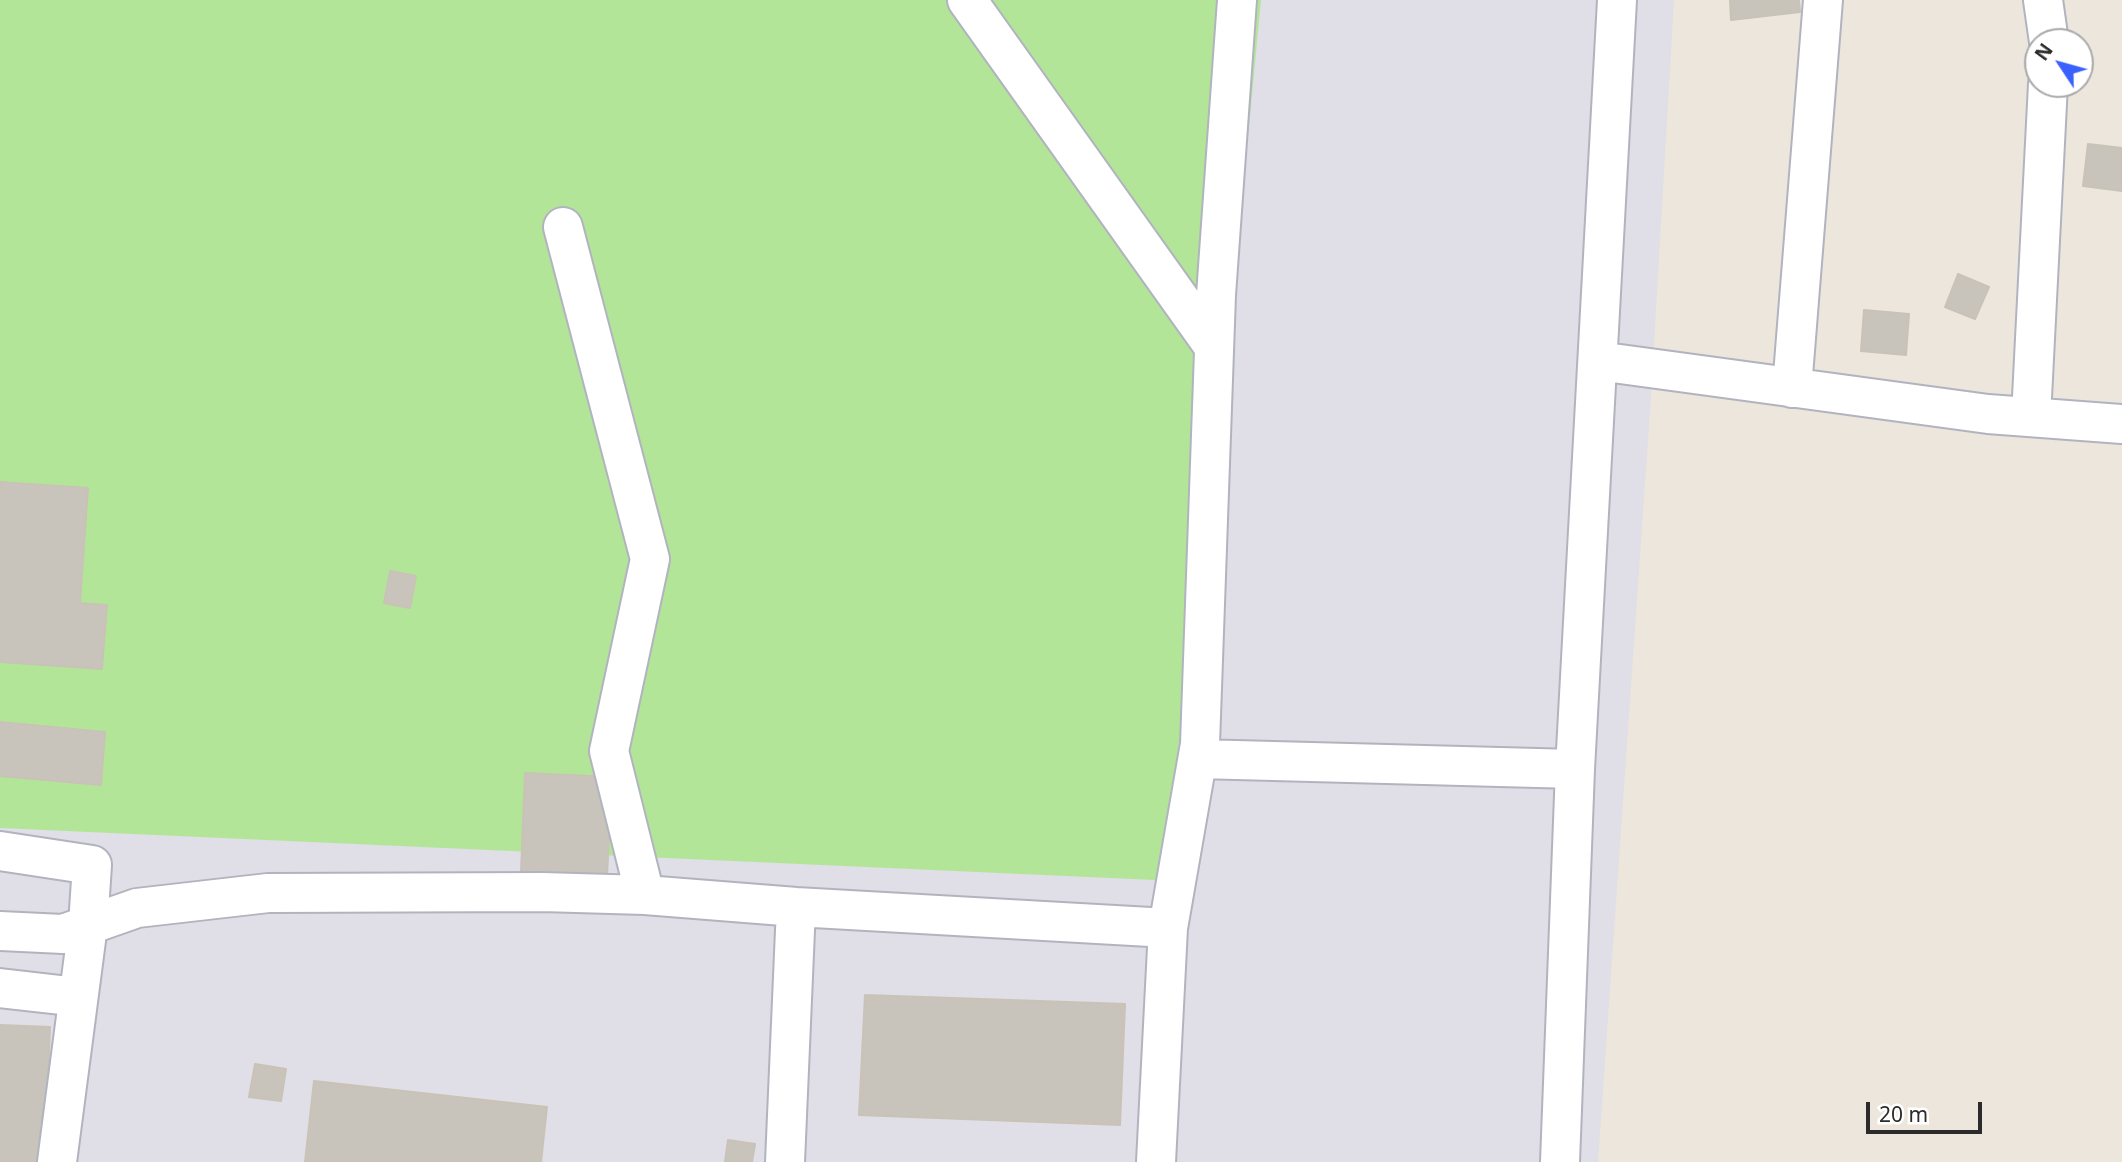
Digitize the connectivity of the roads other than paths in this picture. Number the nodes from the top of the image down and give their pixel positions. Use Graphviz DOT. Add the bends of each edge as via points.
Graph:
graph roads {
  1 [pos="967,0"];
  2 [pos="1237,0"];
  3 [pos="1617,0"];
  4 [pos="1823,0"];
  5 [pos="2043,0"];
  6 [pos="2047,28"];
  7 [pos="2047,98"];
  8 [pos="563,227"];
  9 [pos="1214,347"];
  10 [pos="1598,361"];
  11 [pos="1792,388"];
  12 [pos="2031,417"];
  13 [pos="2122,424"];
  14 [pos="1198,759"];
  15 [pos="1575,769"];
  16 [pos="0,851"];
  17 [pos="645,895"];
  18 [pos="796,907"];
  19 [pos="88,925"];
  20 [pos="1168,928"];
  21 [pos="0,931"];
  22 [pos="0,988"];
  23 [pos="78,997"];
  24 [pos="57,1162"];
  25 [pos="785,1162"];
  26 [pos="1156,1162"];
  27 [pos="1560,1162"];
  1 -- 9 [label="street"];
  2 -- 9 [label="street"];
  3 -- 10 [label="street"];
  4 -- 11 [label="street"];
  5 -- 6 [label="street"];
  7 -- 12 [label="street"];
  8 -- 17 [label="street" via="650,559 609,751"];
  9 -- 14 [label="street"];
  10 -- 11 [label="street"];
  10 -- 15 [label="street"];
  11 -- 12 [label="street"];
  12 -- 13 [label="street"];
  14 -- 15 [label="street"];
  14 -- 20 [label="street"];
  15 -- 27 [label="street"];
  16 -- 19 [label="street" via="92,865"];
  17 -- 18 [label="street"];
  17 -- 19 [label="street" via="268,892 137,908"];
  18 -- 20 [label="street"];
  18 -- 25 [label="street"];
  19 -- 21 [label="street" via="63,934"];
  19 -- 23 [label="street"];
  20 -- 26 [label="street"];
  22 -- 23 [label="street"];
  23 -- 24 [label="street"];
}
